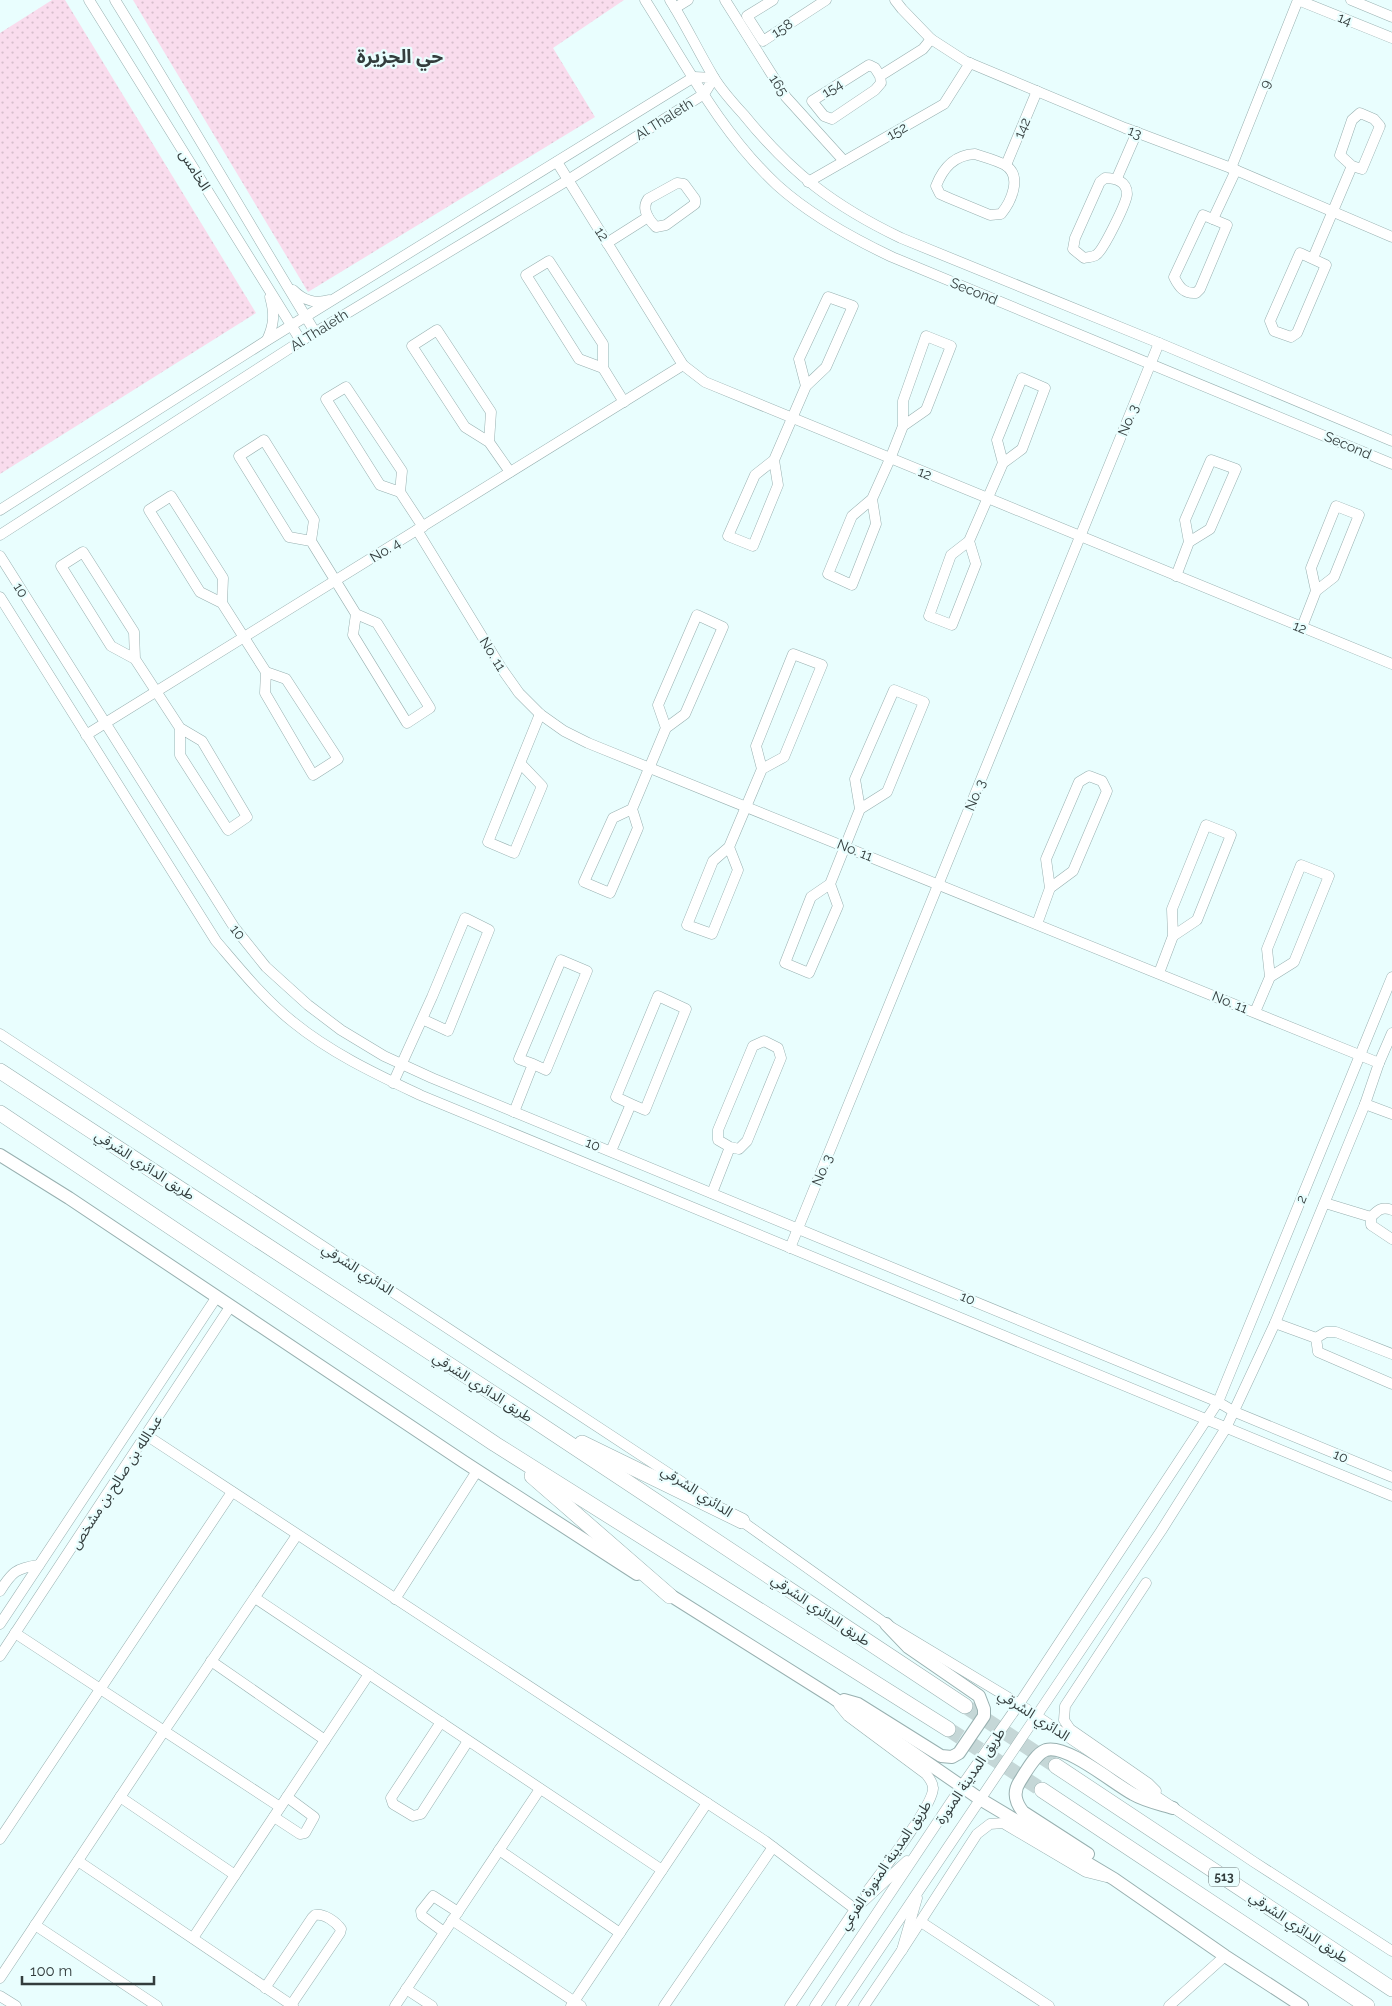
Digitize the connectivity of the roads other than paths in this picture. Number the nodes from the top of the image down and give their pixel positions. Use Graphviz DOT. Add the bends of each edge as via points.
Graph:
graph roads {
  1 [pos="88,0"];
  2 [pos="115,0"];
  3 [pos="645,0"];
  4 [pos="688,0"];
  5 [pos="725,0"];
  6 [pos="772,0"];
  7 [pos="826,0"];
  8 [pos="895,0"];
  9 [pos="1298,0"];
  10 [pos="1351,0"];
  11 [pos="673,4"];
  12 [pos="1392,17"];
  13 [pos="1392,38"];
  14 [pos="932,39"];
  15 [pos="970,63"];
  16 [pos="880,76"];
  17 [pos="694,77"];
  18 [pos="714,78"];
  19 [pos="1037,92"];
  20 [pos="704,94"];
  21 [pos="1137,132"];
  22 [pos="557,162"];
  23 [pos="844,162"];
  24 [pos="1006,165"];
  25 [pos="1352,166"];
  26 [pos="1233,169"];
  27 [pos="1116,178"];
  28 [pos="568,180"];
  29 [pos="808,182"];
  30 [pos="1333,212"];
  31 [pos="648,217"];
  32 [pos="1213,219"];
  33 [pos="1392,237"];
  34 [pos="607,243"];
  35 [pos="1313,258"];
  36 [pos="281,277"];
  37 [pos="267,286"];
  38 [pos="338,298"];
  39 [pos="306,317"];
  40 [pos="292,326"];
  41 [pos="315,332"];
  42 [pos="301,340"];
  43 [pos="266,341"];
  44 [pos="1159,343"];
  45 [pos="1151,363"];
  46 [pos="683,365"];
  47 [pos="602,368"];
  48 [pos="806,386"];
  49 [pos="624,402"];
  50 [pos="792,418"];
  51 [pos="903,426"];
  52 [pos="1392,441"];
  53 [pos="489,442"];
  54 [pos="890,459"];
  55 [pos="774,460"];
  56 [pos="1003,463"];
  57 [pos="1392,464"];
  58 [pos="510,472"];
  59 [pos="400,492"];
  60 [pos="872,499"];
  61 [pos="988,499"];
  62 [pos="0,510"];
  63 [pos="420,528"];
  64 [pos="0,535"];
  65 [pos="1080,537"];
  66 [pos="311,541"];
  67 [pos="969,541"];
  68 [pos="1189,542"];
  69 [pos="0,556"];
  70 [pos="1176,576"];
  71 [pos="335,581"];
  72 [pos="1316,591"];
  73 [pos="0,597"];
  74 [pos="222,603"];
  75 [pos="356,614"];
  76 [pos="1302,627"];
  77 [pos="244,637"];
  78 [pos="135,659"];
  79 [pos="1392,664"];
  80 [pos="266,672"];
  81 [pos="156,692"];
  82 [pos="540,714"];
  83 [pos="105,723"];
  84 [pos="180,728"];
  85 [pos="666,728"];
  86 [pos="86,735"];
  87 [pos="520,763"];
  88 [pos="648,768"];
  89 [pos="762,769"];
  90 [pos="746,807"];
  91 [pos="632,809"];
  92 [pos="860,809"];
  93 [pos="845,846"];
  94 [pos="729,847"];
  95 [pos="830,884"];
  96 [pos="938,884"];
  97 [pos="1050,888"];
  98 [pos="1037,924"];
  99 [pos="1174,936"];
  100 [pos="1159,973"];
  101 [pos="1270,978"];
  102 [pos="1392,978"];
  103 [pos="1255,1012"];
  104 [pos="422,1019"];
  105 [pos="1392,1033"];
  106 [pos="0,1034"];
  107 [pos="1361,1054"];
  108 [pos="1379,1062"];
  109 [pos="402,1064"];
  110 [pos="532,1064"];
  111 [pos="0,1071"];
  112 [pos="393,1083"];
  113 [pos="631,1104"];
  114 [pos="1365,1104"];
  115 [pos="514,1112"];
  116 [pos="0,1113"];
  117 [pos="1392,1114"];
  118 [pos="730,1147"];
  119 [pos="611,1151"];
  120 [pos="0,1155"];
  121 [pos="712,1192"];
  122 [pos="1325,1203"];
  123 [pos="1392,1210"];
  124 [pos="1371,1217"];
  125 [pos="798,1228"];
  126 [pos="1392,1239"];
  127 [pos="790,1248"];
  128 [pos="216,1298"];
  129 [pos="230,1307"];
  130 [pos="1275,1323"];
  131 [pos="1316,1338"];
  132 [pos="1392,1354"];
  133 [pos="1392,1384"];
  134 [pos="1218,1402"];
  135 [pos="1236,1412"];
  136 [pos="526,1415"];
  137 [pos="1206,1419"];
  138 [pos="1226,1428"];
  139 [pos="146,1435"];
  140 [pos="495,1444"];
  141 [pos="477,1471"];
  142 [pos="1392,1477"];
  143 [pos="232,1492"];
  144 [pos="1392,1496"];
  145 [pos="742,1521"];
  146 [pos="297,1535"];
  147 [pos="39,1565"];
  148 [pos="1146,1583"];
  149 [pos="0,1591"];
  150 [pos="670,1596"];
  151 [pos="254,1598"];
  152 [pos="395,1599"];
  153 [pos="0,1624"];
  154 [pos="886,1624"];
  155 [pos="15,1633"];
  156 [pos="0,1656"];
  157 [pos="212,1661"];
  158 [pos="368,1674"];
  159 [pos="100,1689"];
  160 [pos="832,1697"];
  161 [pos="1019,1704"];
  162 [pos="965,1706"];
  163 [pos="1036,1716"];
  164 [pos="441,1722"];
  165 [pos="948,1729"];
  166 [pos="164,1731"];
  167 [pos="325,1740"];
  168 [pos="468,1741"];
  169 [pos="1056,1766"];
  170 [pos="961,1787"];
  171 [pos="540,1789"];
  172 [pos="1042,1790"];
  173 [pos="120,1797"];
  174 [pos="287,1797"];
  175 [pos="980,1799"];
  176 [pos="707,1803"];
  177 [pos="280,1808"];
  178 [pos="1173,1808"];
  179 [pos="274,1817"];
  180 [pos="0,1839"];
  181 [pos="773,1847"];
  182 [pos="499,1850"];
  183 [pos="919,1850"];
  184 [pos="78,1861"];
  185 [pos="662,1870"];
  186 [pos="234,1875"];
  187 [pos="1114,1879"];
  188 [pos="920,1888"];
  189 [pos="855,1909"];
  190 [pos="455,1916"];
  191 [pos="921,1922"];
  192 [pos="35,1926"];
  193 [pos="444,1932"];
  194 [pos="620,1933"];
  195 [pos="193,1938"];
  196 [pos="902,1950"];
  197 [pos="1392,1951"];
  198 [pos="1225,1956"];
  199 [pos="0,1978"];
  200 [pos="266,1988"];
  201 [pos="1392,1988"];
  202 [pos="406,1989"];
  203 [pos="0,1996"];
  204 [pos="575,2004"];
  205 [pos="152,2005"];
  206 [pos="292,2005"];
  207 [pos="16,2006"];
  208 [pos="395,2006"];
  209 [pos="432,2006"];
  210 [pos="664,2006"];
  211 [pos="790,2006"];
  212 [pos="815,2006"];
  213 [pos="841,2006"];
  214 [pos="864,2006"];
  215 [pos="1049,2006"];
  216 [pos="1169,2006"];
  217 [pos="1302,2006"];
  218 [pos="1367,2006"];
  1 -- 37 [label="street, الخامس"];
  2 -- 36 [label="street, الخامس"];
  3 -- 17 [label="street, Second"];
  4 -- 11 [label="street"];
  5 -- 23 [label="street, 165" via="786,97"];
  6 -- 7 [label="street, 158" via="747,16 763,41"];
  8 -- 14 [label="street, 13"];
  9 -- 13 [label="street, 14"];
  9 -- 26 [label="street, 9"];
  10 -- 12 [label="street, 14"];
  11 -- 18 [label="street, Second"];
  14 -- 15 [label="street, 13"];
  14 -- 16 [label="street, 154" via="923,49"];
  15 -- 19 [label="street, 13"];
  15 -- 23 [label="street, 152" via="944,104"];
  16 -- 16 [label="street, 154" via="875,68 868,65 812,101 824,116 832,119 875,90 881,83"];
  17 -- 18 [label="street, Al Thaleth"];
  17 -- 20 [label="street, Second"];
  17 -- 22 [label="street, Al Thaleth"];
  18 -- 20 [label="street, Al Thaleth"];
  18 -- 29 [label="street, Second" via="768,144"];
  19 -- 21 [label="street, 13"];
  19 -- 24 [label="street, 142"];
  20 -- 28 [label="street, Al Thaleth"];
  20 -- 45 [label="street, Second" via="747,153 777,185 859,241"];
  21 -- 26 [label="street, 13"];
  21 -- 27 [label="street"];
  22 -- 28 [label="street, 12"];
  22 -- 38 [label="street, Al Thaleth"];
  23 -- 29 [label="street, 152"];
  24 -- 24 [label="street" via="1015,185 1010,204 1001,214 990,215 949,198 940,194 936,186 941,172 949,163 964,155 975,154"];
  25 -- 25 [label="street" via="1362,169 1380,126 1360,113 1352,120 1340,155"];
  25 -- 30 [label="street"];
  26 -- 30 [label="street, 13"];
  26 -- 32 [label="street, 9"];
  27 -- 27 [label="street" via="1124,185 1127,194 1104,246 1095,256 1084,258 1074,249 1076,238 1100,182 1105,178"];
  28 -- 34 [label="street, 12"];
  28 -- 41 [label="street, Al Thaleth"];
  29 -- 44 [label="street, Second" via="841,206 901,238"];
  30 -- 33 [label="street, 13"];
  30 -- 35 [label="street"];
  31 -- 31 [label="street" via="647,201 677,183 684,184 695,199 690,209 666,225 656,226"];
  31 -- 34 [label="street"];
  32 -- 32 [label="street" via="1203,215 1174,277 1183,291 1190,294 1200,288 1228,226"];
  34 -- 46 [label="street, 12"];
  35 -- 35 [label="street" via="1300,253 1270,321 1274,331 1291,337 1297,333 1326,265"];
  36 -- 38 [label="street" via="300,297 311,302"];
  36 -- 39 [label="street, الخامس"];
  37 -- 40 [label="street, الخامس"];
  37 -- 43 [label="street" via="274,314 273,328"];
  38 -- 39 [label="street, Al Thaleth"];
  39 -- 40 [label="street, Al Thaleth"];
  39 -- 41 [label="street, الخامس"];
  40 -- 42 [label="street, الخامس"];
  40 -- 43 [label="street, Al Thaleth"];
  41 -- 42 [label="street, Al Thaleth"];
  42 -- 64 [label="street, Al Thaleth"];
  43 -- 62 [label="street, Al Thaleth"];
  44 -- 45 [label="street, No. 3"];
  44 -- 52 [label="street, Second"];
  45 -- 57 [label="street, Second"];
  45 -- 65 [label="street, No. 3"];
  46 -- 49 [label="street, No. 4"];
  46 -- 50 [label="street, 12" via="705,382"];
  47 -- 47 [label="street" via="579,359 526,275 549,261 603,344"];
  47 -- 49 [label="street"];
  48 -- 48 [label="street" via="800,359 828,297 853,306 826,368"];
  48 -- 50 [label="street"];
  49 -- 58 [label="street, No. 4"];
  50 -- 54 [label="street, 12"];
  50 -- 55 [label="street"];
  51 -- 51 [label="street" via="903,401 926,336 951,346 926,410"];
  51 -- 54 [label="street"];
  53 -- 53 [label="street" via="491,412 437,330 412,346 464,427"];
  53 -- 58 [label="street"];
  54 -- 60 [label="street"];
  54 -- 61 [label="street, 12"];
  55 -- 55 [label="street" via="778,485 753,546 728,536 755,474"];
  56 -- 56 [label="street" via="997,440 1022,378 1045,388 1022,449"];
  56 -- 61 [label="street"];
  58 -- 63 [label="street, No. 4"];
  59 -- 59 [label="street" via="380,484 326,400 346,386 402,471"];
  59 -- 63 [label="street, No. 11"];
  60 -- 60 [label="street" via="876,524 852,585 828,574 852,516"];
  61 -- 65 [label="street, 12"];
  61 -- 67 [label="street"];
  63 -- 71 [label="street, No. 4"];
  63 -- 82 [label="street, No. 11" via="502,669 519,694"];
  65 -- 70 [label="street, 12"];
  65 -- 96 [label="street, No. 3"];
  66 -- 66 [label="street" via="289,536 239,456 264,440 314,520"];
  66 -- 71 [label="street"];
  67 -- 67 [label="street" via="976,564 952,625 929,616 951,555"];
  68 -- 68 [label="street" via="1185,520 1211,460 1236,469 1210,529"];
  68 -- 70 [label="street"];
  69 -- 83 [label="street, 10"];
  70 -- 76 [label="street, 12"];
  71 -- 75 [label="street"];
  71 -- 77 [label="street, No. 4"];
  72 -- 72 [label="street" via="1311,568 1336,506 1359,516 1334,578"];
  72 -- 76 [label="street"];
  73 -- 86 [label="street, 10"];
  74 -- 74 [label="street" via="200,592 149,510 172,496 223,578"];
  74 -- 77 [label="street"];
  75 -- 75 [label="street" via="353,635 407,723 430,708 377,623"];
  76 -- 79 [label="street, 12"];
  77 -- 80 [label="street"];
  77 -- 81 [label="street, No. 4"];
  78 -- 78 [label="street" via="111,646 61,566 83,552 134,632"];
  78 -- 81 [label="street"];
  80 -- 80 [label="street" via="265,693 313,775 338,759 286,679"];
  81 -- 83 [label="street, No. 4"];
  81 -- 84 [label="street"];
  82 -- 87 [label="street"];
  82 -- 88 [label="street, No. 11" via="588,744"];
  83 -- 86 [label="street, No. 4"];
  83 -- 109 [label="street, 10" via="216,901 266,967 341,1030"];
  84 -- 84 [label="street" via="180,755 228,830 247,817 202,741"];
  85 -- 85 [label="street" via="658,705 697,615 724,627 685,714"];
  85 -- 88 [label="street"];
  86 -- 112 [label="street, 10" via="216,941 251,982 300,1027 328,1047"];
  87 -- 87 [label="street" via="488,842 514,853 542,786"];
  88 -- 90 [label="street, No. 11"];
  88 -- 91 [label="street"];
  89 -- 89 [label="street" via="756,746 793,654 822,665 784,757"];
  89 -- 90 [label="street"];
  90 -- 93 [label="street, No. 11"];
  90 -- 94 [label="street"];
  91 -- 91 [label="street" via="638,828 610,893 584,882 612,818"];
  92 -- 92 [label="street" via="855,779 894,690 924,702 887,792"];
  92 -- 93 [label="street"];
  93 -- 95 [label="street"];
  93 -- 96 [label="street, No. 11"];
  94 -- 94 [label="street" via="738,870 712,934 687,925 713,861"];
  95 -- 95 [label="street" via="838,906 809,973 785,963 811,897"];
  96 -- 98 [label="street, No. 11"];
  96 -- 125 [label="street, No. 3"];
  97 -- 97 [label="street" via="1046,859 1079,782 1089,776 1102,780 1107,791 1073,871"];
  97 -- 98 [label="street"];
  98 -- 100 [label="street, No. 11"];
  99 -- 99 [label="street" via="1172,909 1206,825 1231,836 1197,920"];
  99 -- 100 [label="street"];
  100 -- 103 [label="street, No. 11"];
  101 -- 101 [label="street" via="1267,949 1301,865 1330,876 1294,962"];
  101 -- 103 [label="street"];
  102 -- 107 [label="street, 2"];
  103 -- 107 [label="street, No. 11"];
  104 -- 104 [label="street" via="448,1031 489,930 465,918"];
  104 -- 109 [label="street"];
  105 -- 108 [label="street, 2"];
  106 -- 145 [label="street, الدائري الشرقي"];
  107 -- 108 [label="street, No. 11"];
  107 -- 134 [label="street, 2"];
  108 -- 114 [label="street, 2"];
  109 -- 112 [label="street"];
  109 -- 115 [label="street, 10"];
  110 -- 110 [label="street" via="519,1059 561,960 587,970 546,1070"];
  110 -- 115 [label="street"];
  111 -- 136 [label="highway, طريق الدائري الشرقي"];
  112 -- 127 [label="street, 10"];
  113 -- 113 [label="street" via="616,1097 658,996 686,1009 646,1110"];
  113 -- 119 [label="street"];
  114 -- 117 [label="street"];
  114 -- 122 [label="street, 2"];
  115 -- 119 [label="street, 10"];
  116 -- 140 [label="highway"];
  118 -- 118 [label="street" via="718,1140 718,1130 754,1046 764,1041 778,1048 781,1058 747,1141 739,1149"];
  118 -- 121 [label="street"];
  119 -- 121 [label="street, 10"];
  120 -- 128 [label="main road"];
  121 -- 125 [label="street, 10"];
  122 -- 124 [label="street"];
  122 -- 130 [label="street, 2"];
  123 -- 124 [label="street" via="1378,1210"];
  124 -- 126 [label="street" via="1371,1225"];
  125 -- 127 [label="street, No. 3"];
  125 -- 134 [label="street, 10"];
  127 -- 137 [label="street, 10"];
  128 -- 129 [label="main road"];
  128 -- 147 [label="street, عبدالله بن صالح بن مشخص"];
  129 -- 139 [label="street, عبدالله بن صالح بن مشخص"];
  129 -- 141 [label="main road"];
  130 -- 131 [label="street"];
  130 -- 135 [label="street, 2"];
  131 -- 132 [label="street" via="1326,1332 1336,1332"];
  131 -- 133 [label="street" via="1318,1352"];
  134 -- 135 [label="street, 10"];
  134 -- 137 [label="street, 2"];
  135 -- 138 [label="street, 2"];
  135 -- 142 [label="street, 10"];
  136 -- 145 [label="highway"];
  136 -- 162 [label="highway, طريق الدائري الشرقي"];
  137 -- 138 [label="street, 10"];
  137 -- 161 [label="street, طريق المدينة المنورة"];
  138 -- 144 [label="street, 10"];
  138 -- 163 [label="street, طريق المدينة المنورة"];
  139 -- 143 [label="street"];
  139 -- 155 [label="street, عبدالله بن صالح بن مشخص"];
  140 -- 150 [label="highway"];
  140 -- 165 [label="highway"];
  141 -- 150 [label="main road"];
  141 -- 152 [label="street"];
  143 -- 146 [label="street"];
  143 -- 159 [label="street"];
  145 -- 154 [label="street, الدائري الشرقي"];
  146 -- 151 [label="street"];
  146 -- 152 [label="street"];
  147 -- 149 [label="street" via="24,1567 11,1574"];
  147 -- 153 [label="street, عبدالله بن صالح بن مشخص"];
  148 -- 178 [label="street" via="1065,1706 1064,1720 1070,1730 1148,1783"];
  150 -- 160 [label="main road"];
  151 -- 157 [label="street"];
  151 -- 158 [label="street"];
  152 -- 176 [label="street"];
  154 -- 160 [label="main road" via="908,1647 979,1696 984,1716 959,1753 952,1757 941,1756 858,1704"];
  154 -- 161 [label="street, الدائري الشرقي"];
  155 -- 156 [label="street, عبدالله بن صالح بن مشخص"];
  155 -- 159 [label="street"];
  157 -- 166 [label="street"];
  157 -- 167 [label="street"];
  158 -- 164 [label="street"];
  158 -- 167 [label="street"];
  159 -- 166 [label="street"];
  159 -- 180 [label="street"];
  160 -- 170 [label="main road"];
  160 -- 189 [label="street, طريق المدينة المنورة الفرعي" via="848,1716 926,1774 934,1788 925,1809"];
  161 -- 163 [label="street, الدائري الشرقي"];
  161 -- 170 [label="street, طريق المدينة المنورة"];
  163 -- 175 [label="street, طريق المدينة المنورة"];
  163 -- 178 [label="street, الدائري الشرقي"];
  164 -- 168 [label="street"];
  164 -- 168 [label="street" via="392,1798 393,1804 413,1816 420,1814"];
  166 -- 173 [label="street"];
  166 -- 177 [label="street"];
  167 -- 174 [label="street"];
  168 -- 171 [label="street"];
  169 -- 201 [label="highway, طريق الدائري الشرقي / 513"];
  170 -- 175 [label="main road"];
  170 -- 183 [label="street, طريق المدينة المنورة"];
  171 -- 182 [label="street"];
  171 -- 185 [label="street"];
  172 -- 218 [label="highway, طريق الدائري الشرقي / 513"];
  173 -- 184 [label="street"];
  173 -- 186 [label="street"];
  174 -- 177 [label="street"];
  174 -- 179 [label="street" via="314,1817 305,1833 300,1834"];
  175 -- 187 [label="main road"];
  175 -- 188 [label="street, طريق المدينة المنورة"];
  176 -- 181 [label="street"];
  176 -- 185 [label="street"];
  177 -- 179 [label="street"];
  178 -- 187 [label="main road" via="1135,1796 1058,1750 1040,1753 1018,1784 1017,1804 1092,1857"];
  178 -- 197 [label="street, الدائري الشرقي"];
  179 -- 186 [label="street"];
  181 -- 189 [label="street"];
  181 -- 210 [label="street"];
  182 -- 190 [label="street"];
  182 -- 194 [label="street"];
  183 -- 189 [label="street"];
  183 -- 212 [label="street, طريق المدينة المنورة"];
  184 -- 192 [label="street"];
  184 -- 195 [label="street"];
  185 -- 194 [label="street"];
  186 -- 195 [label="street"];
  187 -- 191 [label="street" via="1086,1872 1003,1823 990,1824 977,1834"];
  187 -- 198 [label="main road"];
  188 -- 196 [label="street"];
  188 -- 213 [label="street, طريق المدينة المنورة"];
  189 -- 211 [label="street, طريق المدينة المنورة الفرعي"];
  190 -- 193 [label="street"];
  190 -- 193 [label="street" via="433,1896 421,1911 422,1916"];
  190 -- 204 [label="street"];
  191 -- 196 [label="street"];
  191 -- 215 [label="street"];
  192 -- 199 [label="street"];
  192 -- 205 [label="street"];
  193 -- 202 [label="street"];
  194 -- 204 [label="street"];
  195 -- 200 [label="street"];
  196 -- 214 [label="street"];
  198 -- 216 [label="street"];
  198 -- 217 [label="main road"];
  200 -- 206 [label="street"];
  200 -- 206 [label="street" via="315,1914 323,1915 338,1925 340,1933"];
  202 -- 208 [label="street"];
  202 -- 209 [label="street"];
  203 -- 207 [label="street"];
}
